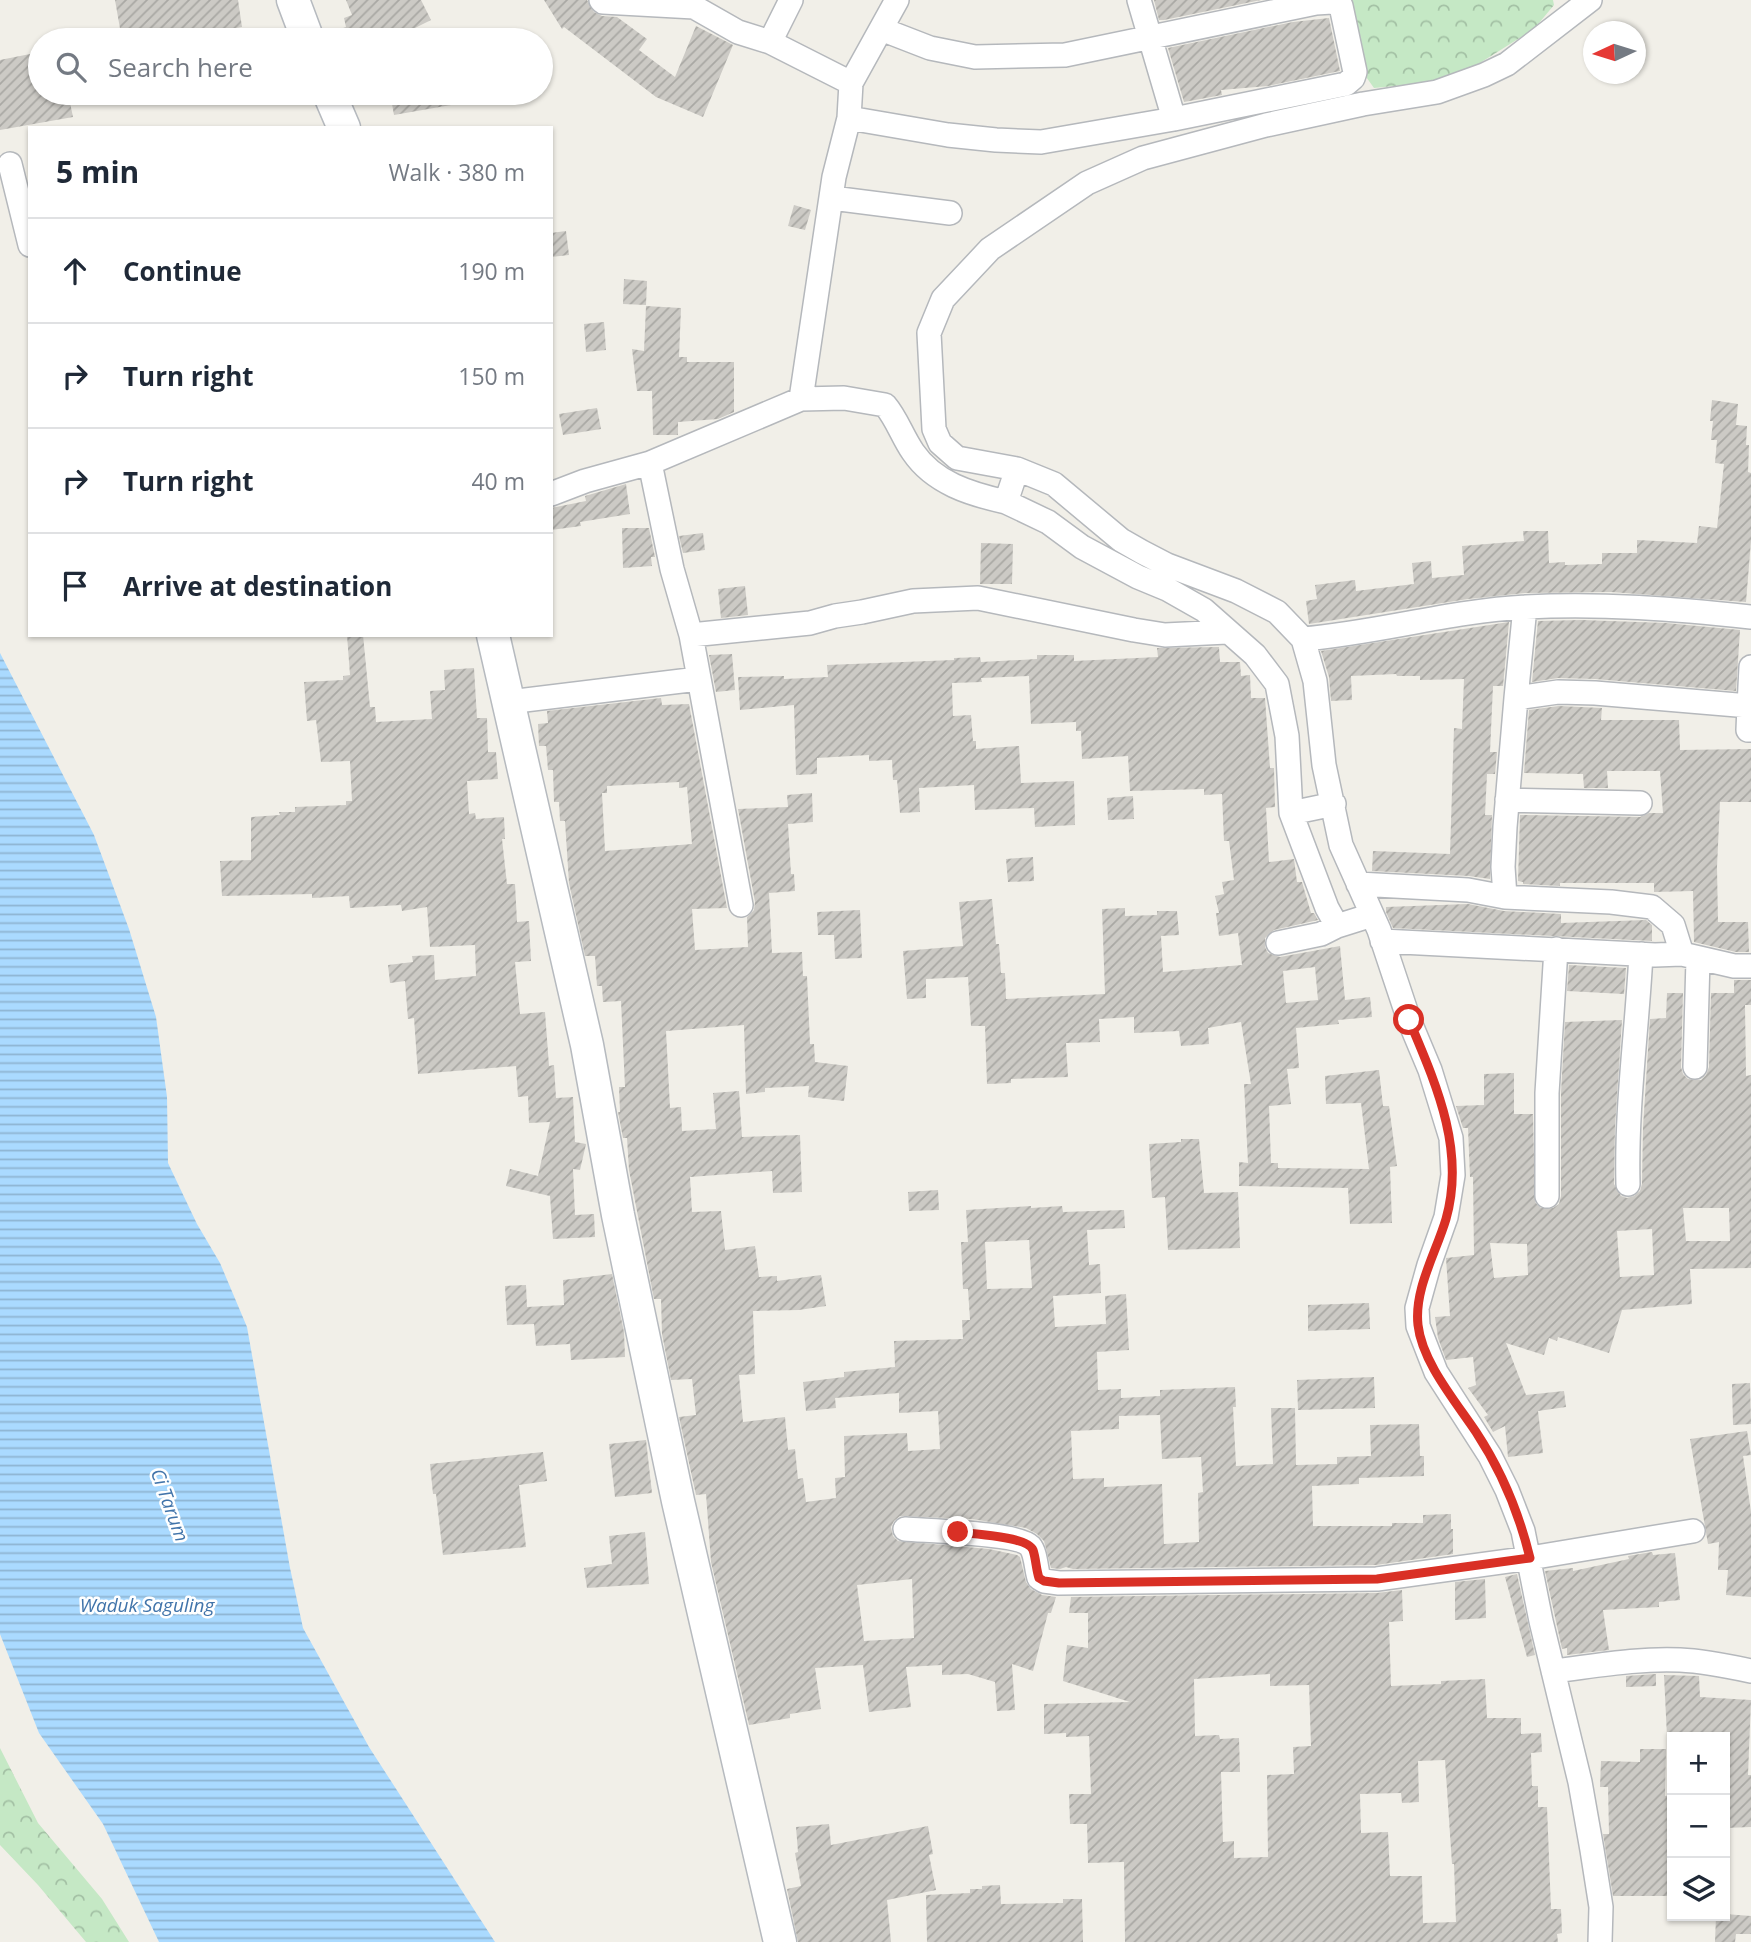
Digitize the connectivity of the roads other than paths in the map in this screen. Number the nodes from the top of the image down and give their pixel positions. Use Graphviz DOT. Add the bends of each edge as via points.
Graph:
graph roads {
  1 [pos="293,0"];
  2 [pos="601,0"];
  3 [pos="791,0"];
  4 [pos="897,0"];
  5 [pos="1139,0"];
  6 [pos="1590,0"];
  7 [pos="697,4"];
  8 [pos="304,28"];
  9 [pos="881,29"];
  10 [pos="1148,36"];
  11 [pos="770,42"];
  12 [pos="851,83"];
  13 [pos="334,105"];
  14 [pos="849,118"];
  15 [pos="1174,119"];
  16 [pos="343,126"];
  17 [pos="10,164"];
  18 [pos="832,198"];
  19 [pos="950,214"];
  20 [pos="28,237"];
  21 [pos="801,399"];
  22 [pos="650,463"];
  23 [pos="1017,469"];
  24 [pos="553,493"];
  25 [pos="1006,502"];
  26 [pos="1525,607"];
  27 [pos="1751,617"];
  28 [pos="1227,632"];
  29 [pos="691,635"];
  30 [pos="493,637"];
  31 [pos="1303,639"];
  32 [pos="1751,667"];
  33 [pos="698,679"];
  34 [pos="1516,698"];
  35 [pos="508,702"];
  36 [pos="1749,706"];
  37 [pos="1751,730"];
  38 [pos="1507,800"];
  39 [pos="1640,803"];
  40 [pos="1334,804"];
  41 [pos="1291,813"];
  42 [pos="1358,884"];
  43 [pos="1505,897"];
  44 [pos="741,905"];
  45 [pos="1372,915"];
  46 [pos="1337,926"];
  47 [pos="1382,940"];
  48 [pos="1278,943"];
  49 [pos="1556,949"];
  50 [pos="1641,954"];
  51 [pos="1690,957"];
  52 [pos="1751,966"];
  53 [pos="1695,1067"];
  54 [pos="1628,1184"];
  55 [pos="1547,1196"];
  56 [pos="905,1529"];
  57 [pos="1693,1531"];
  58 [pos="1530,1558"];
  59 [pos="1553,1671"];
  60 [pos="1751,1671"];
  61 [pos="780,1942"];
  62 [pos="1600,1942"];
  1 -- 8 [label="street"];
  2 -- 7 [label="street"];
  3 -- 11 [label="street"];
  4 -- 9 [label="street"];
  5 -- 10 [label="street"];
  6 -- 23 [label="street" via="1507,64 1484,75 1437,92 1266,125 1143,158 1087,183 990,249 943,299 929,333 934,429 940,443 957,458"];
  7 -- 11 [label="street" via="738,32"];
  9 -- 10 [label="street" via="930,48 975,57 1065,55"];
  9 -- 12 [label="street"];
  10 -- 15 [label="street"];
  10 -- 15 [label="street" via="1316,3 1341,6 1355,72 1346,84"];
  11 -- 12 [label="street"];
  12 -- 14 [label="street"];
  13 -- 16 [label="street"];
  14 -- 15 [label="street" via="948,135 1041,142"];
  14 -- 18 [label="street"];
  17 -- 20 [label="street"];
  18 -- 19 [label="street"];
  18 -- 21 [label="street"];
  21 -- 22 [label="street"];
  21 -- 25 [label="street" via="844,398 885,405 927,469 976,496"];
  22 -- 24 [label="street"];
  22 -- 29 [label="street"];
  23 -- 25 [label="street"];
  23 -- 31 [label="street" via="1055,484 1142,552 1277,612"];
  25 -- 28 [label="street" via="1204,610"];
  26 -- 27 [label="street" via="1657,608"];
  26 -- 31 [label="street"];
  26 -- 34 [label="street"];
  28 -- 29 [label="street" via="1165,635 978,598 913,601 810,623"];
  28 -- 41 [label="street" via="1255,655 1277,684 1287,736"];
  29 -- 33 [label="street"];
  30 -- 35 [label="street"];
  31 -- 40 [label="street" via="1315,681 1324,765"];
  32 -- 36 [label="street"];
  33 -- 35 [label="street"];
  33 -- 44 [label="street"];
  34 -- 36 [label="street" via="1595,693"];
  34 -- 38 [label="street"];
  35 -- 61 [label="street" via="587,1045 678,1501"];
  36 -- 37 [label="street"];
  38 -- 39 [label="street"];
  38 -- 43 [label="street"];
  40 -- 41 [label="street"];
  40 -- 42 [label="street" via="1341,845"];
  41 -- 46 [label="street"];
  42 -- 43 [label="street" via="1468,890"];
  42 -- 45 [label="street"];
  43 -- 51 [label="street" via="1652,907 1673,925"];
  45 -- 46 [label="street"];
  45 -- 47 [label="street"];
  46 -- 48 [label="street"];
  47 -- 49 [label="street"];
  47 -- 58 [label="street" via="1451,1138 1453,1175 1447,1217 1417,1308 1420,1337 1507,1490"];
  49 -- 50 [label="street"];
  49 -- 55 [label="street"];
  50 -- 51 [label="street"];
  50 -- 54 [label="street"];
  51 -- 52 [label="street"];
  51 -- 53 [label="street"];
  56 -- 58 [label="street" via="1027,1543 1039,1578 1059,1583 1377,1579"];
  57 -- 58 [label="street"];
  58 -- 59 [label="street"];
  59 -- 60 [label="street" via="1679,1660"];
  59 -- 62 [label="street" via="1592,1850 1601,1906"];
}
